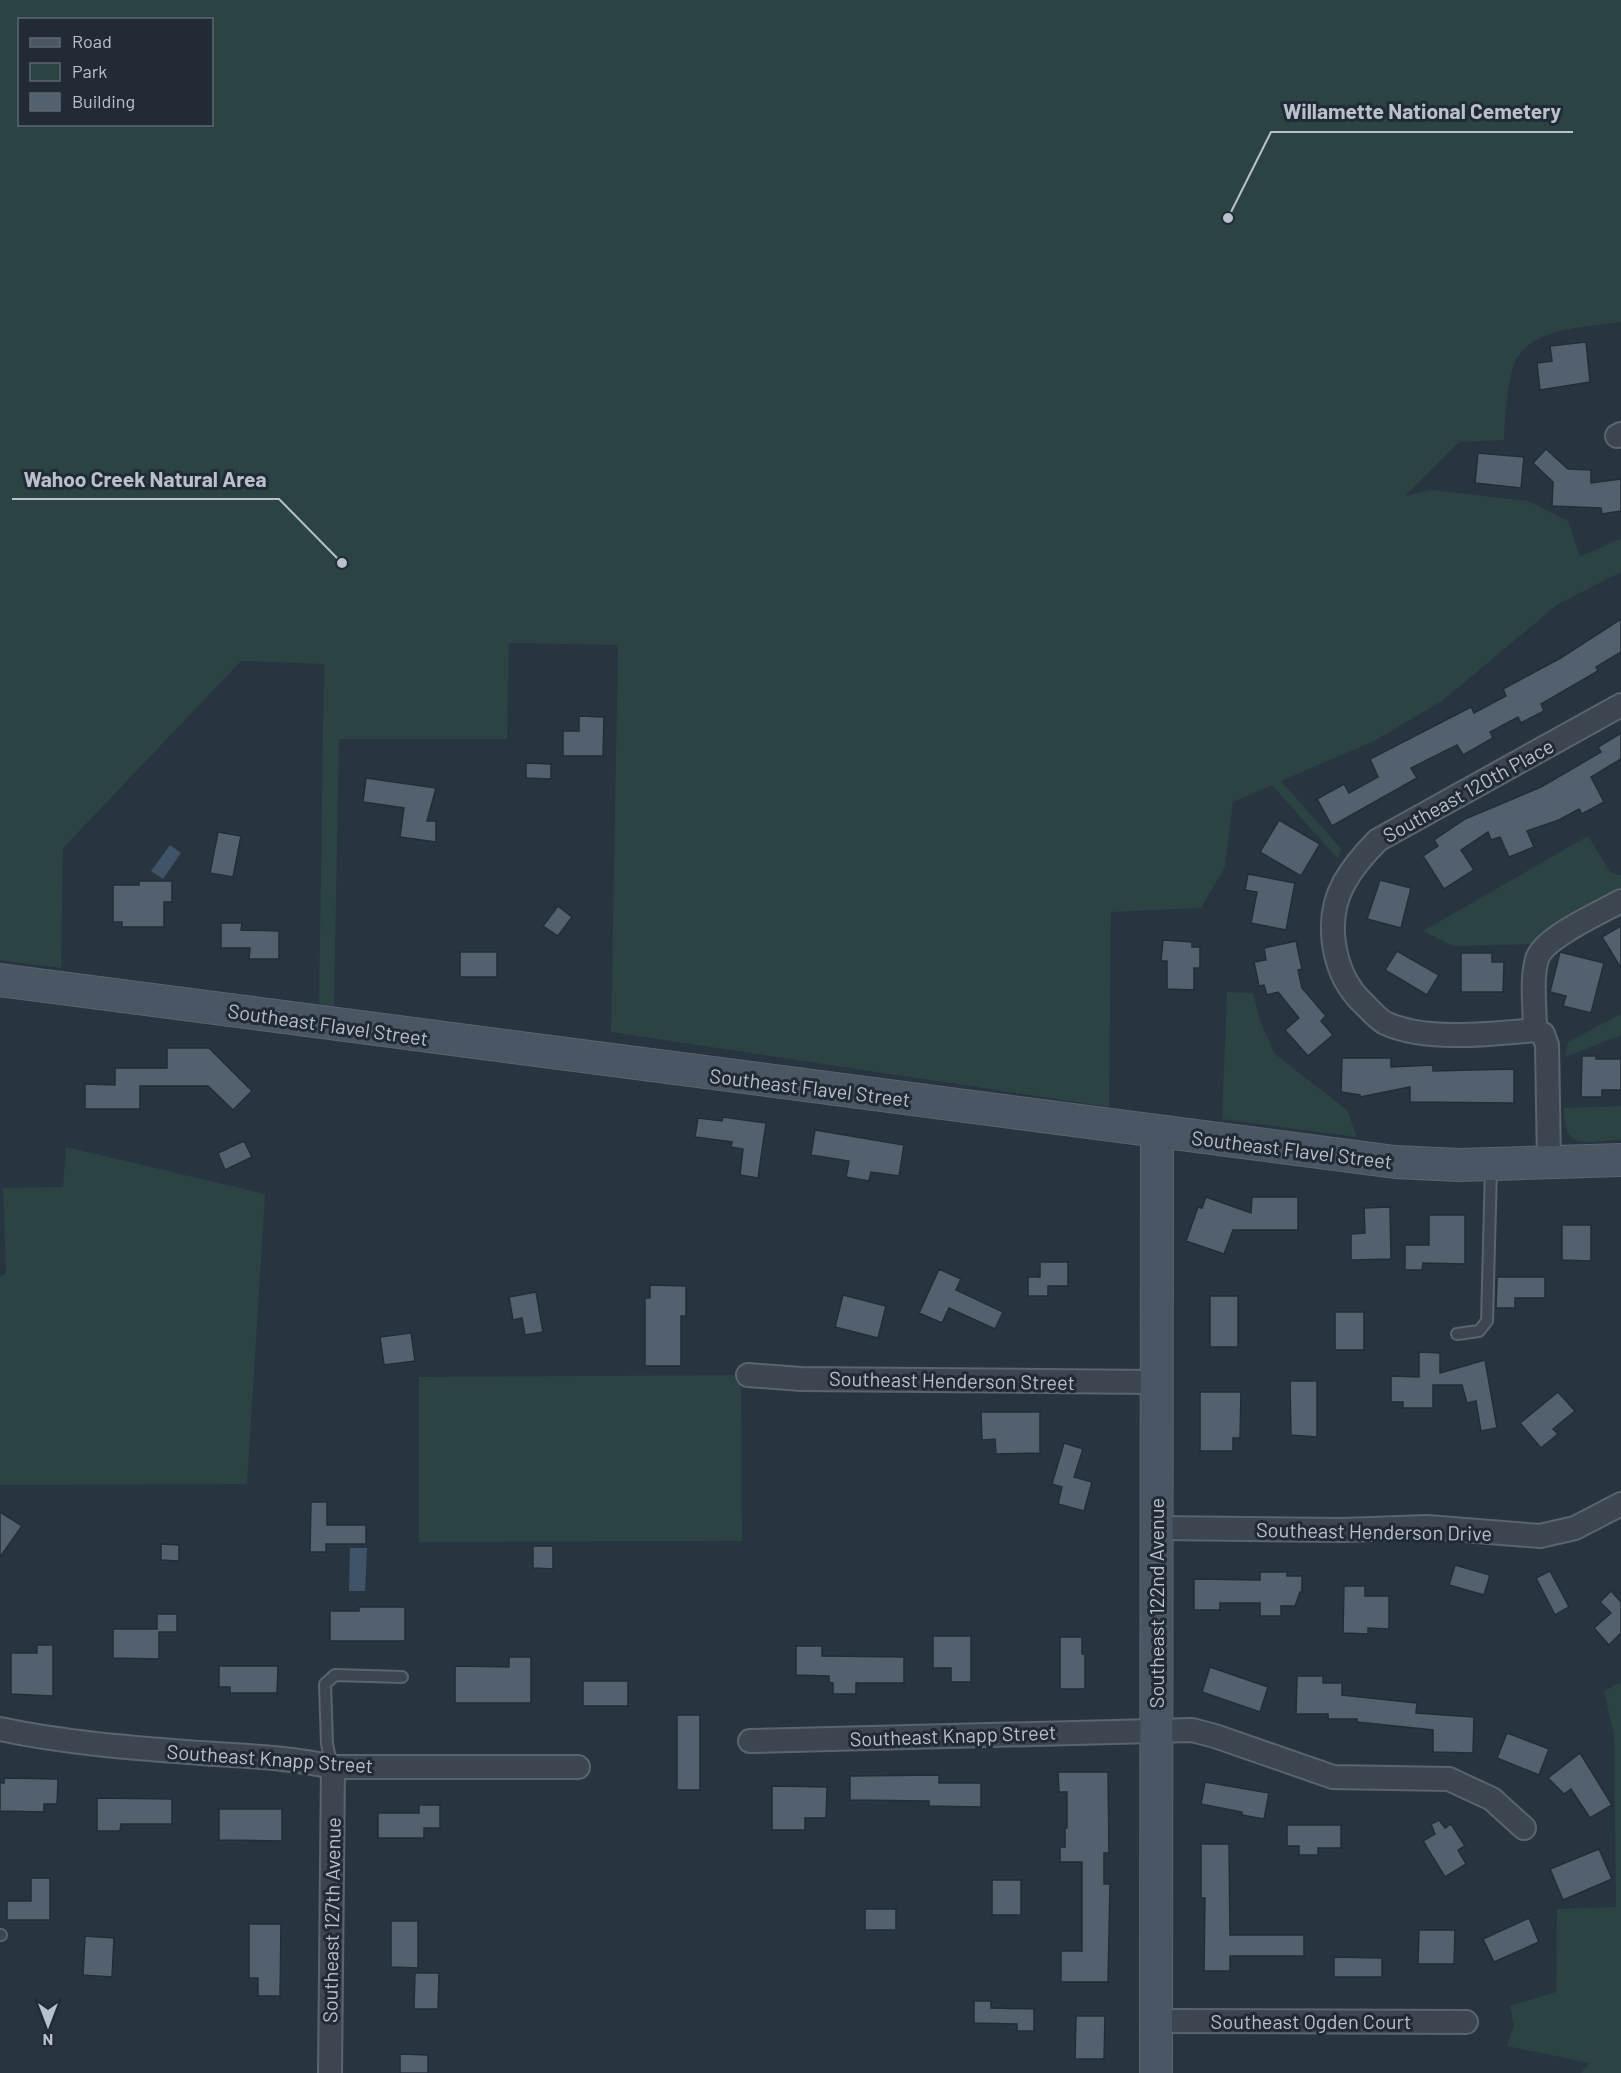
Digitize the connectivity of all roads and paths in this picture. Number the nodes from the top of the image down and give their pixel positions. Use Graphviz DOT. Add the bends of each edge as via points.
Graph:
graph roads {
  1 [pos="1621,705"];
  2 [pos="1621,901"];
  3 [pos="0,980"];
  4 [pos="1535,1030"];
  5 [pos="1157,1132"];
  6 [pos="1621,1160"];
  7 [pos="1549,1162"];
  8 [pos="1492,1164"];
  9 [pos="1457,1334"];
  10 [pos="748,1375"];
  11 [pos="1156,1382"];
  12 [pos="1621,1504"];
  13 [pos="1156,1528"];
  14 [pos="402,1677"];
  15 [pos="0,1728"];
  16 [pos="1156,1729"];
  17 [pos="750,1741"];
  18 [pos="333,1767"];
  19 [pos="578,1767"];
  20 [pos="1524,1828"];
  21 [pos="1155,2021"];
  22 [pos="1466,2022"];
  23 [pos="330,2073"];
  24 [pos="1156,2073"];
  1 -- 4 [label="street, Southeast 120th Place" via="1378,840 1363,855 1336,903 1334,948 1343,977 1355,996 1384,1022 1420,1033"];
  2 -- 4 [label="street" via="1542,950 1535,973"];
  3 -- 5 [label="street, Southeast Flavel Street"];
  4 -- 7 [label="street" via="1543,1034 1547,1045"];
  5 -- 8 [label="street, Southeast Flavel Street" via="1435,1166"];
  5 -- 11 [label="street, Southeast 122nd Avenue"];
  6 -- 7 [label="street, Southeast Flavel Street"];
  7 -- 8 [label="street, Southeast Flavel Street"];
  8 -- 9 [label="lane" via="1487,1321 1479,1331"];
  10 -- 11 [label="street, Southeast Henderson Street" via="801,1379"];
  11 -- 13 [label="street, Southeast 122nd Avenue"];
  12 -- 13 [label="street, Southeast Henderson Drive" via="1575,1528 1540,1536 1427,1527"];
  13 -- 16 [label="street, Southeast 122nd Avenue"];
  14 -- 18 [label="lane" via="335,1676 325,1684 327,1744"];
  15 -- 18 [label="street, Southeast Knapp Street" via="28,1735 302,1760"];
  16 -- 17 [label="street, Southeast Knapp Street"];
  16 -- 20 [label="street, Southeast Knapp Street" via="1192,1730 1215,1736 1333,1777 1449,1779 1492,1799"];
  16 -- 21 [label="street, Southeast 122nd Avenue"];
  18 -- 19 [label="street, Southeast Knapp Street"];
  18 -- 23 [label="street, Southeast 127th Avenue"];
  21 -- 22 [label="street, Southeast Ogden Court"];
  21 -- 24 [label="street, Southeast 122nd Avenue"];
}
